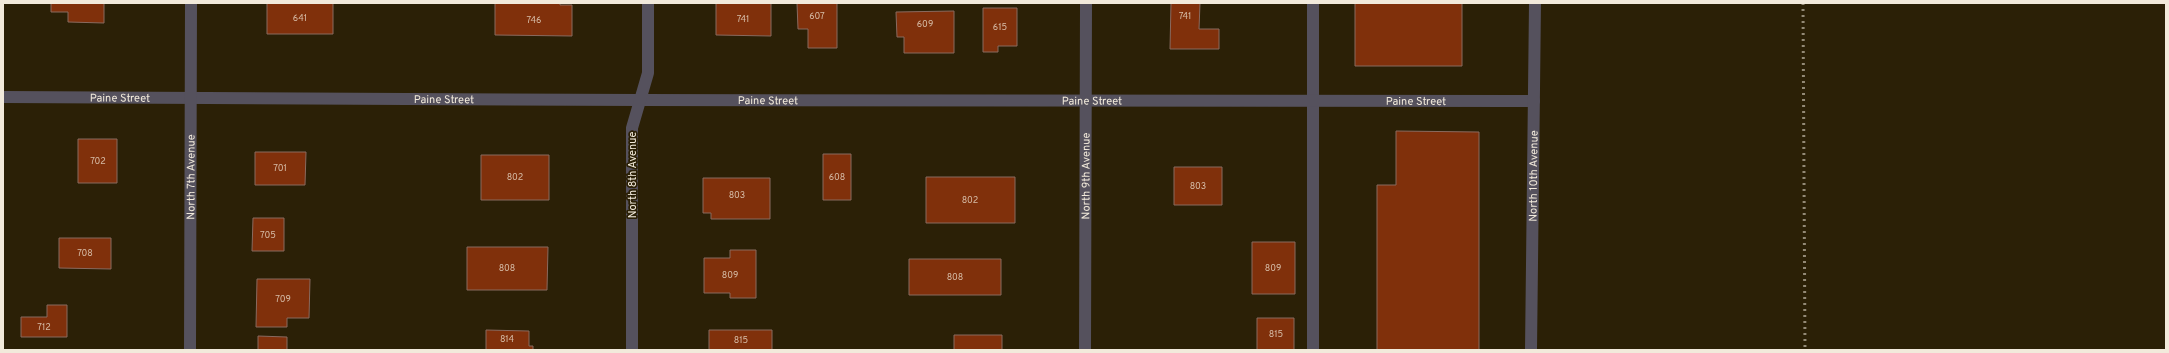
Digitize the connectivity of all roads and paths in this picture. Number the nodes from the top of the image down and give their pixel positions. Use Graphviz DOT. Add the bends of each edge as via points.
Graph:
graph roads {
  1 [pos="190,3"];
  2 [pos="648,3"];
  3 [pos="1086,3"];
  4 [pos="1313,3"];
  5 [pos="1534,3"];
  6 [pos="3,97"];
  7 [pos="190,97"];
  8 [pos="640,100"];
  9 [pos="1085,100"];
  10 [pos="1313,101"];
  11 [pos="1534,101"];
  12 [pos="190,350"];
  13 [pos="632,350"];
  14 [pos="1085,350"];
  15 [pos="1313,350"];
  16 [pos="1531,350"];
  1 -- 7 [label="street, North 7th Avenue"];
  2 -- 8 [label="street, North 8th Avenue" via="648,73"];
  3 -- 9 [label="street, North 9th Avenue"];
  4 -- 10 [label="street"];
  5 -- 11 [label="street, North 10th Avenue"];
  6 -- 7 [label="street, Paine Street"];
  7 -- 8 [label="street, Paine Street"];
  7 -- 12 [label="street, North 7th Avenue"];
  8 -- 9 [label="street, Paine Street"];
  8 -- 13 [label="street, North 8th Avenue" via="632,128"];
  9 -- 10 [label="street, Paine Street"];
  9 -- 14 [label="street, North 9th Avenue"];
  10 -- 11 [label="street, Paine Street"];
  10 -- 15 [label="street"];
  11 -- 16 [label="street, North 10th Avenue"];
}
